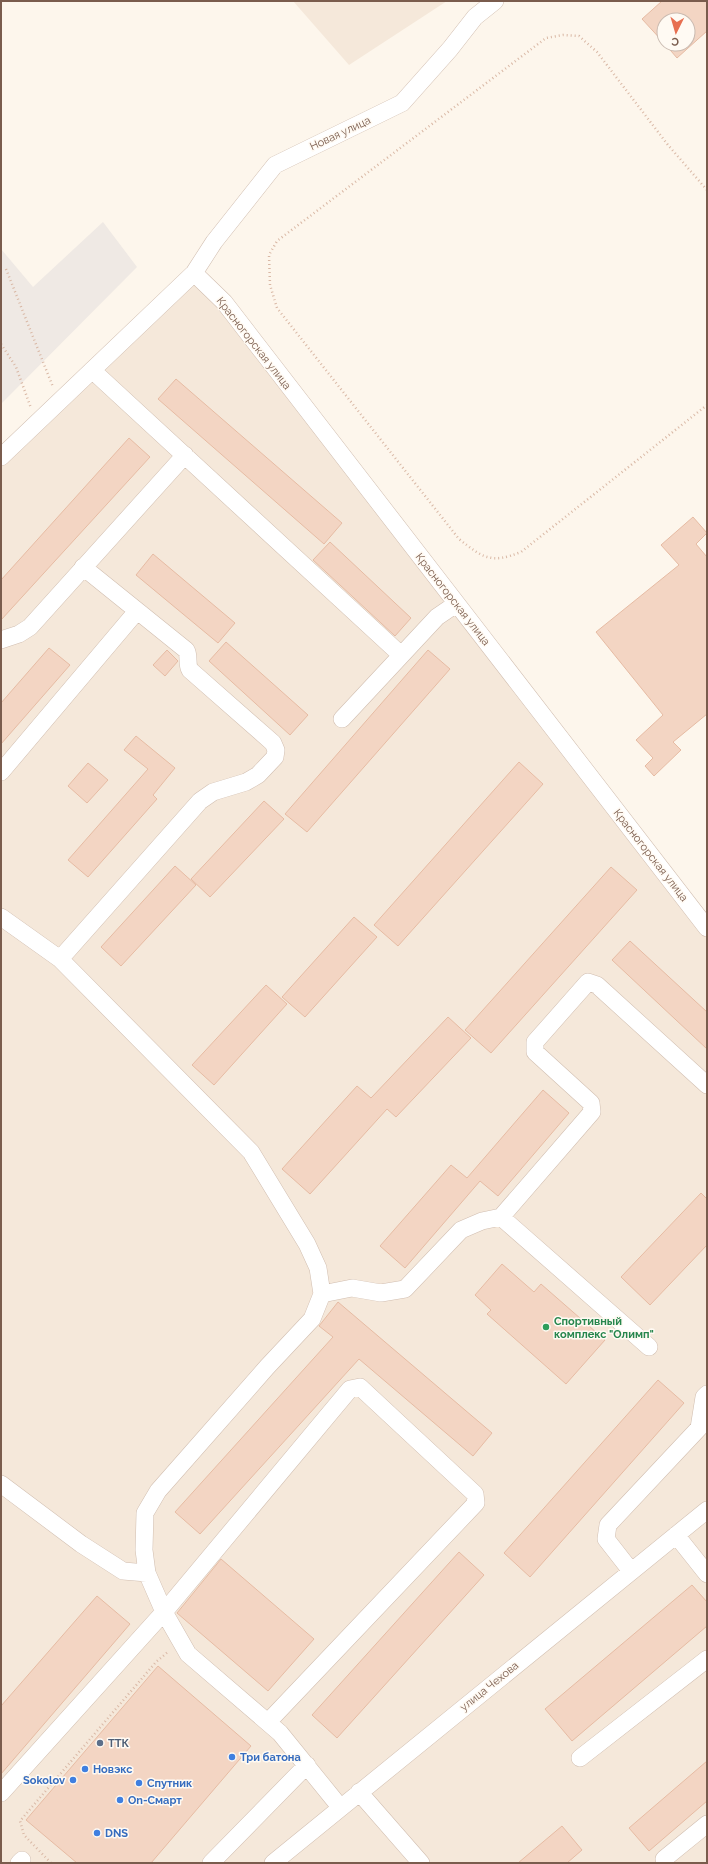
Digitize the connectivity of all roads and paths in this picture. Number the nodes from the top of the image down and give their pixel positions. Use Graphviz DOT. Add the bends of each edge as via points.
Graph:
graph roads {
  1 [pos="495,1"];
  2 [pos="707,190"];
  3 [pos="6,269"];
  4 [pos="194,273"];
  5 [pos="1,344"];
  6 [pos="92,370"];
  7 [pos="59,402"];
  8 [pos="707,405"];
  9 [pos="36,423"];
  10 [pos="185,456"];
  11 [pos="1,457"];
  12 [pos="83,567"];
  13 [pos="456,604"];
  14 [pos="137,611"];
  15 [pos="1,640"];
  16 [pos="401,655"];
  17 [pos="342,719"];
  18 [pos="1,772"];
  19 [pos="1,917"];
  20 [pos="707,928"];
  21 [pos="60,959"];
  22 [pos="707,1085"];
  23 [pos="501,1217"];
  24 [pos="322,1294"];
  25 [pos="649,1347"];
  26 [pos="707,1394"];
  27 [pos="1,1484"];
  28 [pos="707,1510"];
  29 [pos="676,1535"];
  30 [pos="631,1571"];
  31 [pos="147,1573"];
  32 [pos="707,1574"];
  33 [pos="164,1612"];
  34 [pos="180,1640"];
  35 [pos="707,1659"];
  36 [pos="268,1722"];
  37 [pos="580,1758"];
  38 [pos="307,1766"];
  39 [pos="359,1792"];
  40 [pos="1,1793"];
  41 [pos="340,1807"];
  42 [pos="707,1824"];
  43 [pos="664,1859"];
  44 [pos="51,1863"];
  45 [pos="211,1863"];
  46 [pos="273,1863"];
  47 [pos="421,1863"];
  1 -- 4 [label="street, Новая улица" via="475,17 450,50 402,103 275,165 214,242"];
  2 -- 8 [label="path" via="668,145 597,52 579,36 563,35 546,38 539,43 277,241 269,255 270,285 277,308 459,539 489,559 507,558 521,552"];
  3 -- 7 [label="path"];
  4 -- 6 [label="street, Новая улица"];
  4 -- 13 [label="street, Красногорская улица" via="224,302"];
  5 -- 9 [label="path" via="16,367"];
  6 -- 7 [label="street, Новая улица"];
  6 -- 10 [label="street"];
  7 -- 9 [label="street, Новая улица"];
  9 -- 11 [label="street, Новая улица"];
  10 -- 12 [label="street"];
  10 -- 16 [label="street"];
  12 -- 14 [label="street"];
  12 -- 15 [label="street" via="30,626 19,634"];
  13 -- 16 [label="street" via="437,617"];
  13 -- 20 [label="street, Красногорская улица"];
  14 -- 18 [label="street"];
  14 -- 21 [label="street" via="186,650 187,666 190,670 273,743 275,757 253,779 205,796"];
  16 -- 17 [label="street"];
  19 -- 21 [label="street"];
  21 -- 24 [label="street" via="251,1152 307,1244 318,1268"];
  22 -- 23 [label="street" via="597,985 588,982 535,1042 535,1052 592,1103 592,1112"];
  23 -- 24 [label="street" via="482,1221 461,1230 405,1289 381,1293 352,1288"];
  23 -- 25 [label="street"];
  24 -- 31 [label="street" via="312,1319 267,1366 158,1491 145,1513 144,1550"];
  26 -- 30 [label="street" via="704,1396 699,1428 608,1525 606,1539"];
  27 -- 31 [label="street" via="81,1544 123,1571"];
  28 -- 29 [label="street, улица Чехова"];
  29 -- 30 [label="street, улица Чехова"];
  29 -- 32 [label="street"];
  30 -- 39 [label="street, улица Чехова"];
  31 -- 33 [label="street"];
  33 -- 34 [label="street"];
  33 -- 36 [label="street" via="350,1389 360,1387 475,1494 476,1503"];
  33 -- 40 [label="street"];
  34 -- 36 [label="street" via="188,1654"];
  34 -- 44 [label="path" via="156,1662 20,1821 24,1835"];
  35 -- 37 [label="street"];
  36 -- 38 [label="street" via="280,1732"];
  38 -- 41 [label="street"];
  38 -- 45 [label="street"];
  39 -- 41 [label="street, улица Чехова"];
  39 -- 47 [label="street"];
  41 -- 46 [label="street, улица Чехова"];
  42 -- 43 [label="street"];
}
